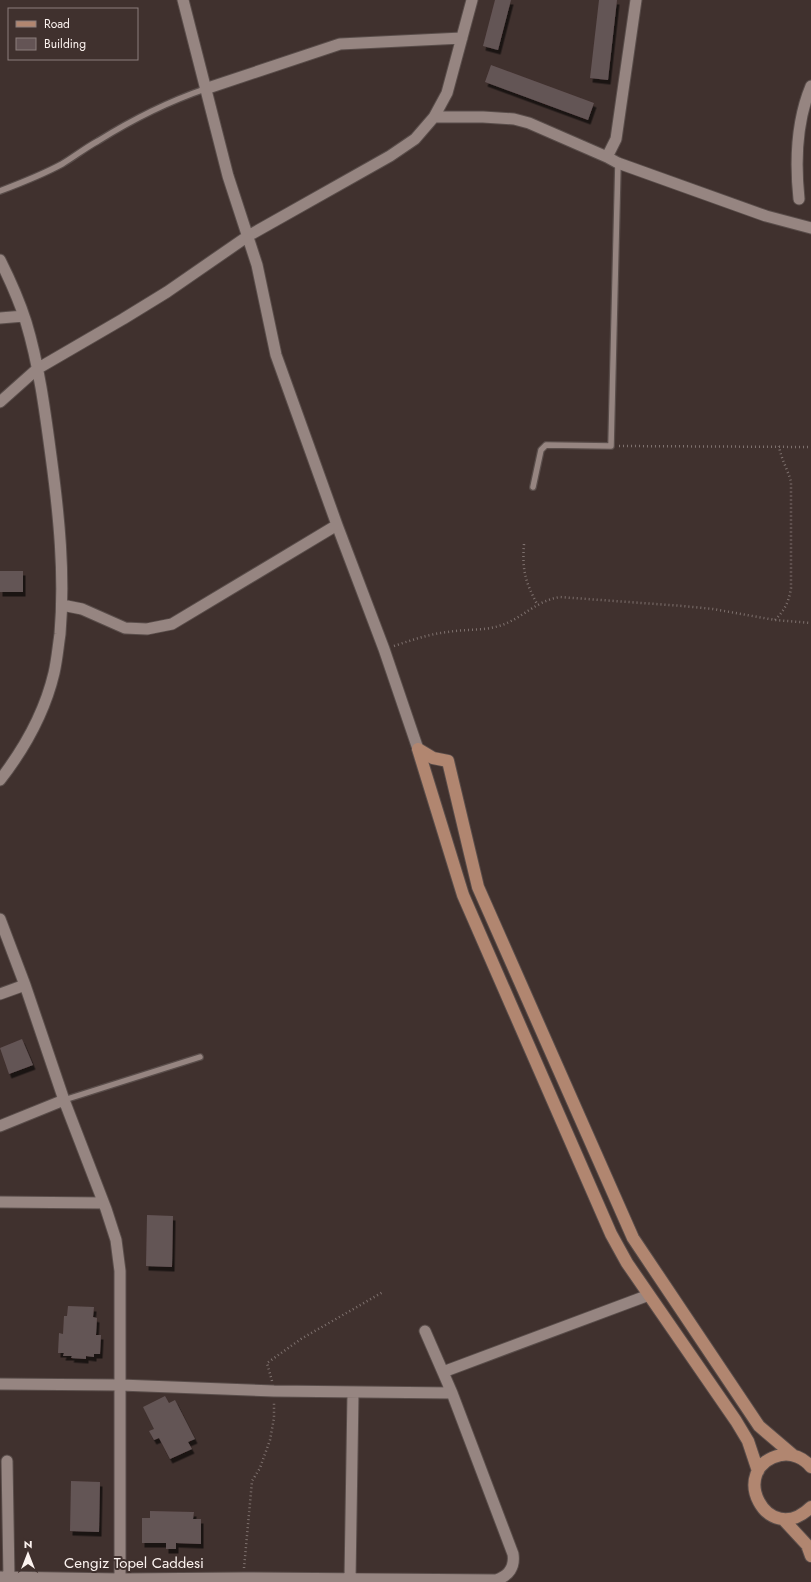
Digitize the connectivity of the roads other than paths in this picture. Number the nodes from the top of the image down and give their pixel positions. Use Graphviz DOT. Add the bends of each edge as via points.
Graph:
graph roads {
  1 [pos="183,0"];
  2 [pos="472,0"];
  3 [pos="636,0"];
  4 [pos="462,38"];
  5 [pos="811,86"];
  6 [pos="205,89"];
  7 [pos="434,117"];
  8 [pos="607,157"];
  9 [pos="618,163"];
  10 [pos="0,191"];
  11 [pos="799,199"];
  12 [pos="811,228"];
  13 [pos="248,236"];
  14 [pos="0,260"];
  15 [pos="24,316"];
  16 [pos="0,318"];
  17 [pos="37,368"];
  18 [pos="0,402"];
  19 [pos="533,487"];
  20 [pos="337,525"];
  21 [pos="62,605"];
  22 [pos="418,749"];
  23 [pos="0,780"];
  24 [pos="0,919"];
  25 [pos="25,985"];
  26 [pos="0,994"];
  27 [pos="200,1057"];
  28 [pos="64,1100"];
  29 [pos="0,1126"];
  30 [pos="0,1202"];
  31 [pos="103,1203"];
  32 [pos="649,1295"];
  33 [pos="425,1330"];
  34 [pos="443,1372"];
  35 [pos="0,1384"];
  36 [pos="120,1385"];
  37 [pos="353,1393"];
  38 [pos="452,1393"];
  39 [pos="792,1455"];
  40 [pos="7,1461"];
  41 [pos="811,1467"];
  42 [pos="758,1471"];
  43 [pos="811,1507"];
  44 [pos="784,1519"];
  45 [pos="811,1556"];
  46 [pos="6,1579"];
  47 [pos="350,1579"];
  48 [pos="243,1580"];
  49 [pos="120,1581"];
  1 -- 6 [label="street"];
  2 -- 4 [label="street"];
  3 -- 8 [label="street" via="616,139"];
  4 -- 6 [label="street" via="340,44"];
  4 -- 7 [label="street" via="447,94"];
  5 -- 11 [label="street" via="804,106 798,144"];
  6 -- 10 [label="lane" via="122,127 31,180"];
  6 -- 13 [label="street" via="228,176"];
  7 -- 8 [label="street" via="514,119"];
  7 -- 13 [label="street" via="415,139 403,148"];
  8 -- 9 [label="street"];
  9 -- 12 [label="street" via="766,216"];
  9 -- 19 [label="lane" via="610,446 546,445 541,450"];
  13 -- 17 [label="street" via="142,308"];
  13 -- 20 [label="street" via="276,355"];
  14 -- 15 [label="street"];
  15 -- 16 [label="street"];
  15 -- 17 [label="street"];
  17 -- 18 [label="street"];
  17 -- 21 [label="street" via="59,522"];
  20 -- 21 [label="street" via="172,624 147,630 125,628 82,609"];
  20 -- 22 [label="street" via="384,649"];
  21 -- 23 [label="street" via="57,659 46,699 27,738"];
  22 -- 32 [label="street" via="463,895 610,1234"];
  22 -- 39 [label="street" via="433,758 448,761 478,887 633,1238 759,1426"];
  24 -- 25 [label="street"];
  25 -- 26 [label="street"];
  25 -- 28 [label="street"];
  27 -- 28 [label="lane"];
  28 -- 29 [label="street"];
  28 -- 31 [label="street"];
  30 -- 31 [label="street"];
  31 -- 36 [label="street" via="116,1240 120,1271"];
  32 -- 34 [label="street"];
  32 -- 42 [label="street" via="736,1421 748,1441"];
  33 -- 34 [label="street, Cengiz Topel Caddesi"];
  34 -- 38 [label="street, Cengiz Topel Caddesi"];
  35 -- 36 [label="street"];
  36 -- 37 [label="street"];
  36 -- 49 [label="street"];
  37 -- 38 [label="street"];
  37 -- 47 [label="street"];
  38 -- 47 [label="street, Cengiz Topel Caddesi" via="513,1554 514,1560 510,1571 496,1580"];
  39 -- 41 [label="street"];
  39 -- 42 [label="street" via="773,1458 764,1463"];
  40 -- 46 [label="street"];
  42 -- 44 [label="street" via="754,1486 757,1501 763,1510"];
  43 -- 44 [label="street" via="794,1518"];
  44 -- 45 [label="street" via="808,1545"];
  46 -- 49 [label="street, Cengiz Topel Caddesi"];
  47 -- 48 [label="street, Cengiz Topel Caddesi"];
  48 -- 49 [label="street, Cengiz Topel Caddesi"];
}
